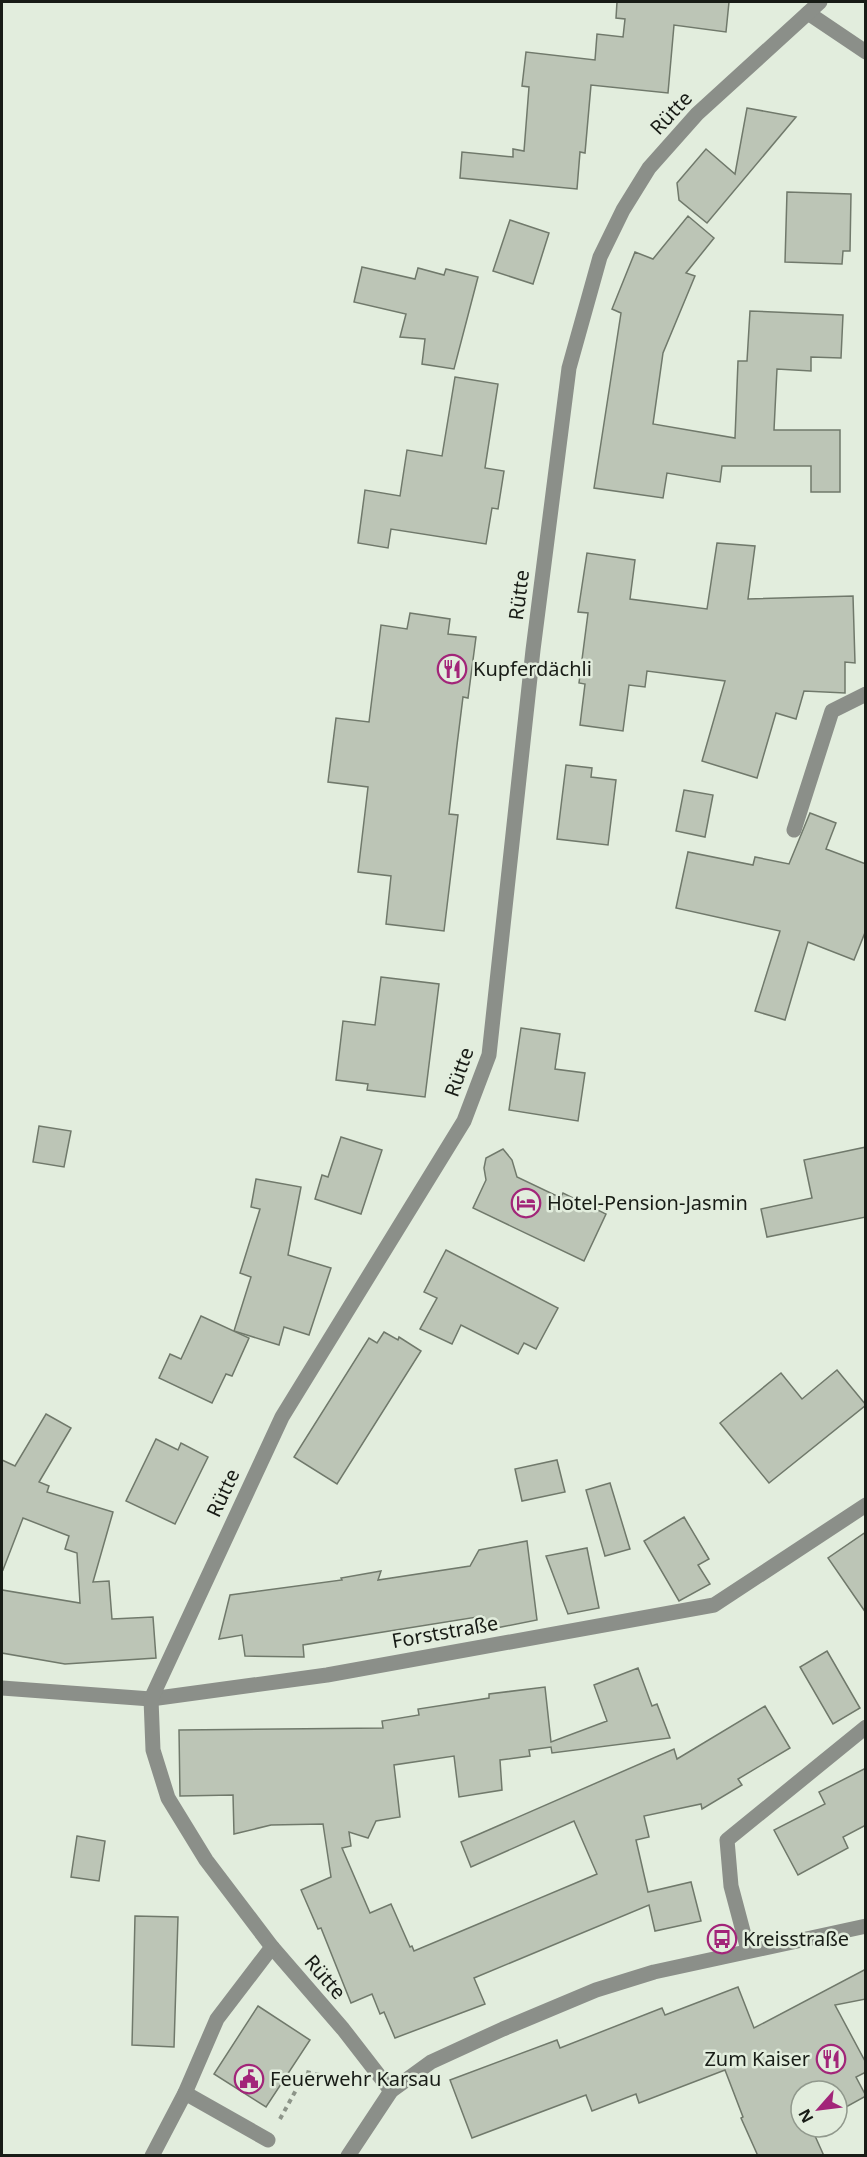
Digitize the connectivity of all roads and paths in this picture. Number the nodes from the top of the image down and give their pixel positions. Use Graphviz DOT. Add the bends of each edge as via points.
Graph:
graph roads {
  1 [pos="820,2"];
  2 [pos="808,13"];
  3 [pos="866,52"];
  4 [pos="866,694"];
  5 [pos="794,830"];
  6 [pos="866,1504"];
  7 [pos="2,1688"];
  8 [pos="151,1699"];
  9 [pos="866,1727"];
  10 [pos="866,1926"];
  11 [pos="272,1947"];
  12 [pos="748,1950"];
  13 [pos="391,2091"];
  14 [pos="185,2093"];
  15 [pos="268,2140"];
  16 [pos="152,2156"];
  17 [pos="348,2156"];
  1 -- 2 [label="street, Rütte"];
  2 -- 3 [label="street"];
  2 -- 8 [label="street, Rütte" via="697,114 650,168 600,257 569,368 533,650 489,1055 464,1121 282,1417"];
  4 -- 5 [label="street" via="832,711"];
  6 -- 8 [label="street, Forststraße" via="714,1605 327,1675"];
  7 -- 8 [label="street, Forststraße"];
  8 -- 11 [label="street, Rütte" via="153,1750 168,1798 206,1860"];
  9 -- 12 [label="street" via="727,1840 731,1886"];
  10 -- 12 [label="street"];
  11 -- 13 [label="street, Rütte"];
  11 -- 14 [label="street" via="217,2019"];
  12 -- 13 [label="street" via="596,1990 431,2062"];
  13 -- 15 [label="path" via="306,2072"];
  13 -- 17 [label="street"];
  14 -- 15 [label="street"];
  14 -- 16 [label="street"];
}
